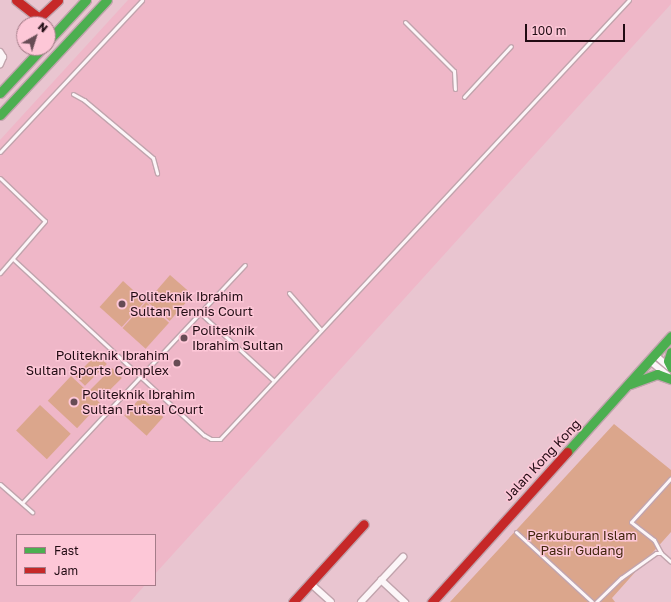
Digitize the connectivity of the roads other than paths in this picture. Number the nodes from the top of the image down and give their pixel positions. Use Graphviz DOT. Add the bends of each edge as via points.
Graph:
graph roads {
  1 [pos="16,0"];
  2 [pos="58,0"];
  3 [pos="86,0"];
  4 [pos="107,0"];
  5 [pos="142,0"];
  6 [pos="629,0"];
  7 [pos="405,22"];
  8 [pos="56,32"];
  9 [pos="511,46"];
  10 [pos="2,55"];
  11 [pos="35,56"];
  12 [pos="0,64"];
  13 [pos="455,89"];
  14 [pos="0,93"];
  15 [pos="73,94"];
  16 [pos="464,97"];
  17 [pos="0,115"];
  18 [pos="0,152"];
  19 [pos="157,173"];
  20 [pos="0,178"];
  21 [pos="13,259"];
  22 [pos="245,265"];
  23 [pos="0,273"];
  24 [pos="289,292"];
  25 [pos="200,313"];
  26 [pos="321,330"];
  27 [pos="671,336"];
  28 [pos="671,352"];
  29 [pos="652,358"];
  30 [pos="671,368"];
  31 [pos="140,376"];
  32 [pos="671,379"];
  33 [pos="274,381"];
  34 [pos="628,385"];
  35 [pos="671,478"];
  36 [pos="0,484"];
  37 [pos="22,503"];
  38 [pos="32,512"];
  39 [pos="364,524"];
  40 [pos="516,532"];
  41 [pos="661,554"];
  42 [pos="403,557"];
  43 [pos="671,562"];
  44 [pos="381,580"];
  45 [pos="310,583"];
  46 [pos="293,602"];
  47 [pos="331,602"];
  48 [pos="361,602"];
  49 [pos="405,602"];
  50 [pos="432,602"];
  51 [pos="590,602"];
  52 [pos="596,602"];
  1 -- 2 [label="main road" via="39,18"];
  3 -- 8 [label="main road"];
  4 -- 17 [label="main road"];
  5 -- 18 [label="lane"];
  6 -- 26 [label="lane"];
  7 -- 13 [label="lane" via="454,71"];
  9 -- 16 [label="lane"];
  10 -- 12 [label="street"];
  11 -- 14 [label="main road"];
  15 -- 19 [label="lane" via="84,100 153,158"];
  20 -- 21 [label="lane" via="46,221"];
  21 -- 23 [label="lane"];
  21 -- 31 [label="lane"];
  22 -- 25 [label="lane"];
  24 -- 26 [label="lane"];
  25 -- 31 [label="lane"];
  25 -- 33 [label="lane"];
  26 -- 33 [label="lane"];
  27 -- 29 [label="main road, Jalan Kong Kong"];
  28 -- 30 [label="main road" via="668,361"];
  29 -- 30 [label="street"];
  29 -- 32 [label="street"];
  29 -- 34 [label="main road, Jalan Kong Kong"];
  31 -- 33 [label="lane" via="204,435 215,440 223,436"];
  31 -- 37 [label="lane"];
  32 -- 34 [label="main road" via="657,374"];
  34 -- 50 [label="main road, Jalan Kong Kong"];
  35 -- 41 [label="lane" via="631,522 654,540"];
  36 -- 37 [label="lane"];
  37 -- 38 [label="lane"];
  39 -- 45 [label="main road"];
  40 -- 51 [label="lane"];
  41 -- 43 [label="lane"];
  41 -- 52 [label="lane" via="656,553 646,559"];
  42 -- 44 [label="street"];
  44 -- 48 [label="street"];
  44 -- 49 [label="street"];
  45 -- 46 [label="main road"];
  45 -- 47 [label="street"];
}
